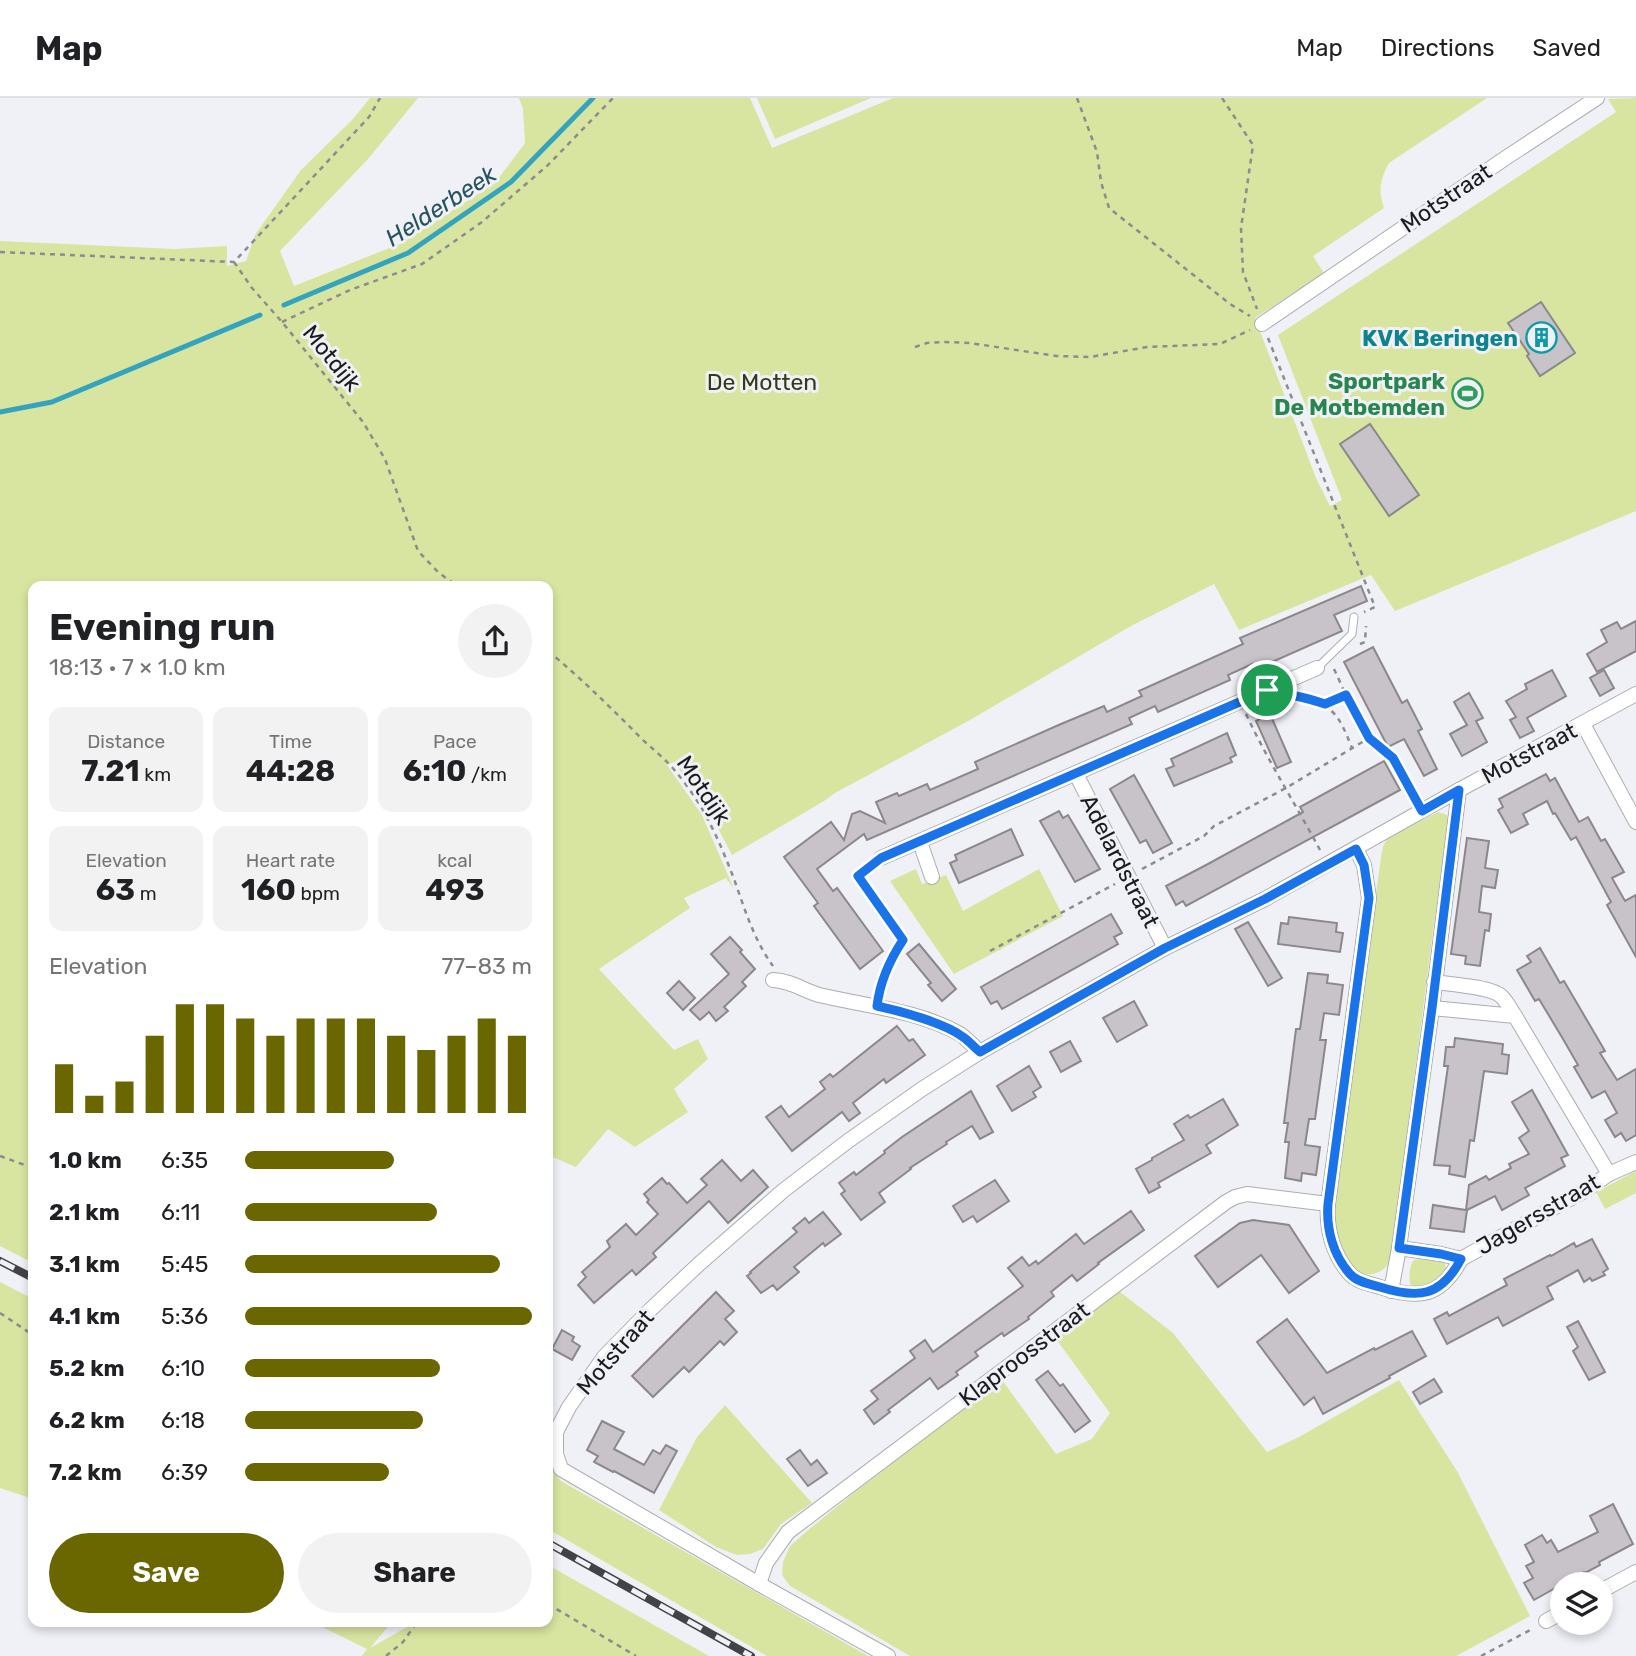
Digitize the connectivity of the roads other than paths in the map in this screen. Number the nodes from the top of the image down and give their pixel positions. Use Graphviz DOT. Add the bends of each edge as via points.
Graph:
graph roads {
  1 [pos="1597,98"];
  2 [pos="1262,324"];
  3 [pos="1353,617"];
  4 [pos="1317,668"];
  5 [pos="1636,694"];
  6 [pos="1583,724"];
  7 [pos="1076,774"];
  8 [pos="1459,790"];
  9 [pos="1636,822"];
  10 [pos="920,842"];
  11 [pos="1356,849"];
  12 [pos="881,858"];
  13 [pos="932,877"];
  14 [pos="1165,948"];
  15 [pos="780,981"];
  16 [pos="1434,982"];
  17 [pos="1432,1008"];
  18 [pos="1516,1016"];
  19 [pos="980,1052"];
  20 [pos="1636,1162"];
  21 [pos="1609,1174"];
  22 [pos="1328,1204"];
  23 [pos="1399,1248"];
  24 [pos="1461,1259"];
  25 [pos="1391,1290"];
  26 [pos="1636,1572"];
  27 [pos="759,1584"];
  28 [pos="1613,1584"];
  29 [pos="1550,1619"];
  30 [pos="1546,1621"];
  31 [pos="888,1656"];
  1 -- 2 [label="street, Motstraat"];
  3 -- 4 [label="lane" via="1352,634"];
  4 -- 7 [label="street, Adelardstraat"];
  5 -- 6 [label="street, Motstraat"];
  6 -- 8 [label="street, Motstraat"];
  6 -- 9 [label="street"];
  7 -- 10 [label="street, Adelardstraat"];
  7 -- 14 [label="street, Adelardstraat"];
  8 -- 11 [label="street, Motstraat"];
  8 -- 16 [label="street"];
  10 -- 12 [label="street, Adelardstraat"];
  10 -- 13 [label="street"];
  11 -- 14 [label="street, Motstraat"];
  11 -- 22 [label="street" via="1364,865 1369,898"];
  14 -- 19 [label="street, Motstraat"];
  15 -- 19 [label="street" via="940,1025 962,1035"];
  16 -- 17 [label="street"];
  16 -- 18 [label="street" via="1497,993"];
  17 -- 18 [label="street"];
  17 -- 23 [label="street"];
  18 -- 21 [label="street"];
  19 -- 27 [label="street, Motstraat" via="848,1141 699,1264 604,1357 556,1432 561,1469"];
  20 -- 21 [label="street, Jagersstraat"];
  21 -- 24 [label="street, Jagersstraat"];
  22 -- 25 [label="street" via="1333,1244 1352,1276"];
  22 -- 27 [label="street, Klaproosstraat" via="1247,1194 1226,1202 788,1532 766,1563"];
  23 -- 24 [label="street, Jagersstraat"];
  23 -- 25 [label="street"];
  24 -- 25 [label="street" via="1450,1278 1432,1291 1410,1294"];
  26 -- 28 [label="street"];
  27 -- 31 [label="street, Motstraat"];
  29 -- 30 [label="street"];
}
